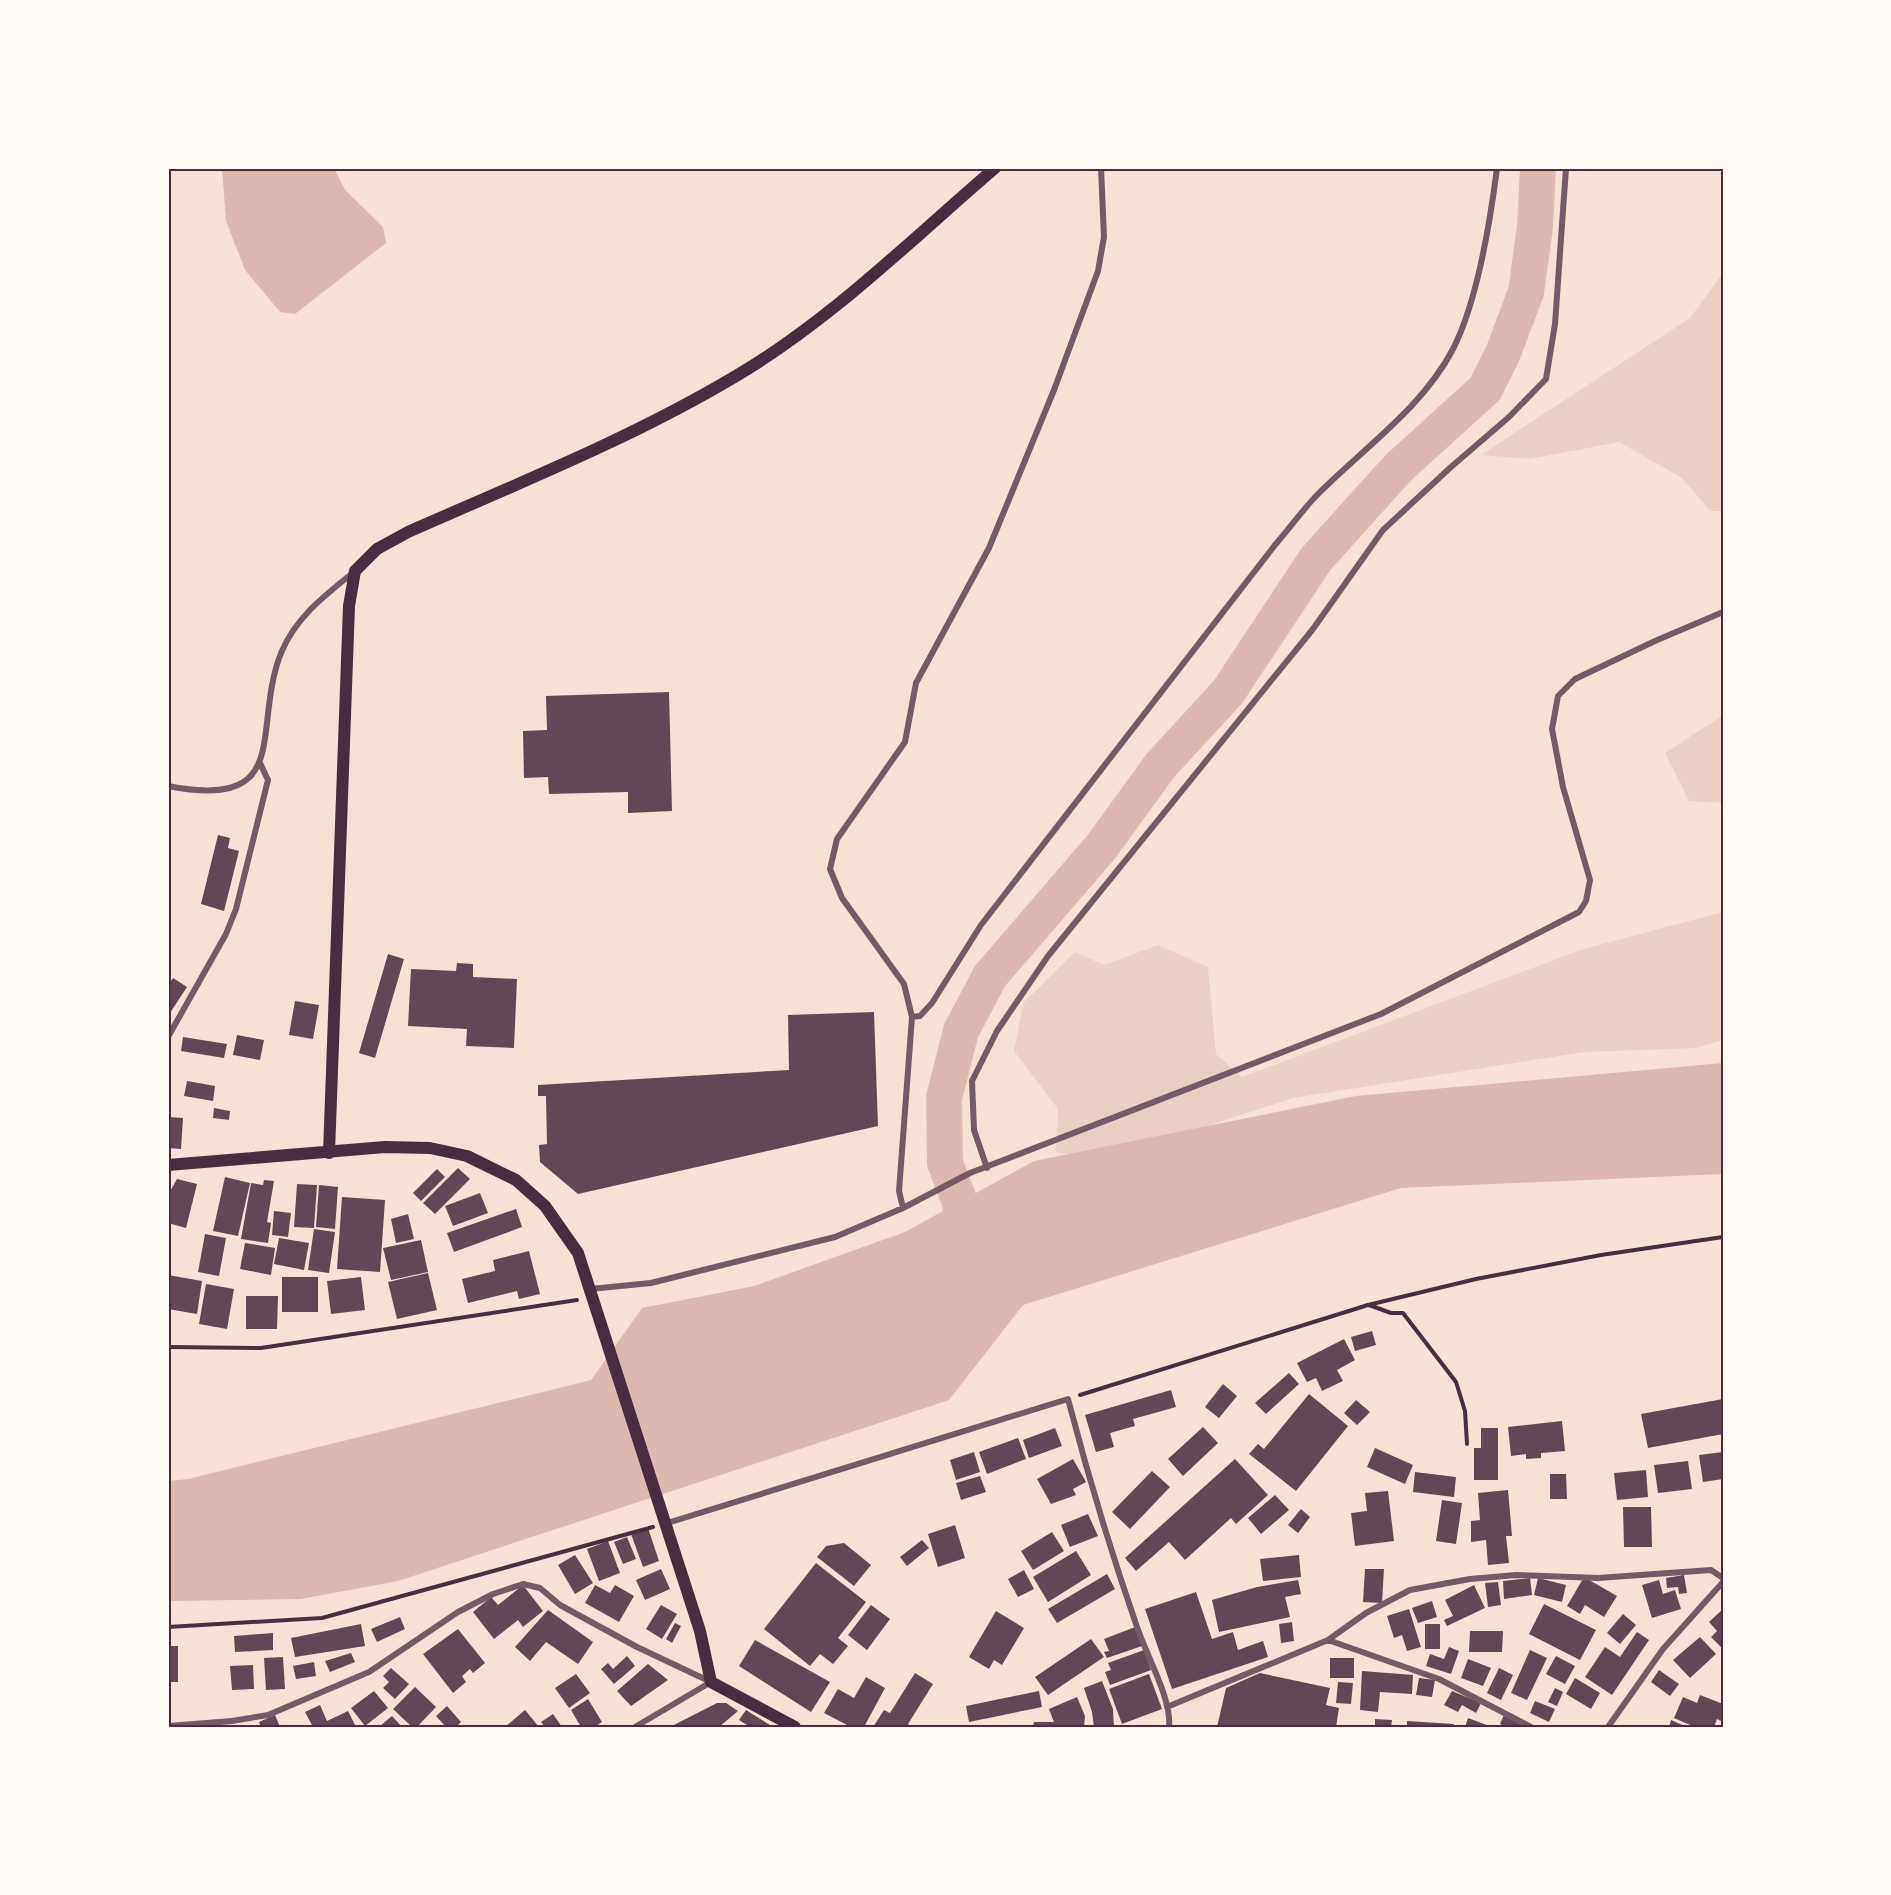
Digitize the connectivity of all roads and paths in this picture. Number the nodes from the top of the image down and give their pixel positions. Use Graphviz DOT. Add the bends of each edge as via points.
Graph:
graph roads {
  1 [pos="995,168"];
  2 [pos="1101,168"];
  3 [pos="1497,168"];
  4 [pos="1566,168"];
  5 [pos="355,572"];
  6 [pos="1723,612"];
  7 [pos="260,763"];
  8 [pos="168,786"];
  9 [pos="912,1017"];
  10 [pos="168,1037"];
  11 [pos="329,1153"];
  12 [pos="168,1165"];
  13 [pos="987,1168"];
  14 [pos="903,1208"];
  15 [pos="1723,1237"];
  16 [pos="593,1297"];
  17 [pos="1368,1305"];
  18 [pos="168,1347"];
  19 [pos="1068,1399"];
  20 [pos="1467,1444"];
  21 [pos="662,1518"];
  22 [pos="1723,1580"];
  23 [pos="168,1627"];
  24 [pos="1328,1640"];
  25 [pos="711,1682"];
  26 [pos="1167,1707"];
  27 [pos="168,1726"];
  28 [pos="635,1727"];
  29 [pos="795,1727"];
  30 [pos="1169,1727"];
  31 [pos="1531,1727"];
  32 [pos="1608,1727"];
  1 -- 5 [label="main road" via="818,320 738,375 637,430 408,532 377,549"];
  2 -- 9 [label="street" via="1104,237 1098,271 1054,390 989,548 916,683 905,742 837,839 830,868 843,898 904,984"];
  3 -- 9 [label="street" via="1491,216 1472,296 1453,350 1420,396 1317,494 1275,545 988,916 932,1003 920,1016"];
  4 -- 13 [label="street" via="1555,324 1546,379 1383,530 1313,629 1048,956 998,1031 972,1081 974,1130"];
  5 -- 7 [label="street" via="308,610 280,655"];
  5 -- 11 [label="main road" via="349,606"];
  6 -- 13 [label="street" via="1575,679 1558,696 1552,729 1563,787 1590,880 1586,901 1578,912 1381,1014"];
  7 -- 8 [label="street" via="248,781 226,791"];
  7 -- 10 [label="street" via="268,780 236,909"];
  9 -- 14 [label="street" via="899,1191"];
  11 -- 12 [label="main road"];
  11 -- 16 [label="main road" via="385,1147 430,1148 467,1156 516,1180 545,1206 578,1253"];
  13 -- 14 [label="street"];
  14 -- 16 [label="street" via="835,1237"];
  15 -- 17 [label="path" via="1589,1257"];
  16 -- 18 [label="path" via="261,1348"];
  16 -- 21 [label="main road"];
  17 -- 19 [label="path"];
  17 -- 20 [label="path" via="1403,1313 1456,1382 1465,1410"];
  19 -- 21 [label="street"];
  19 -- 26 [label="street" via="1099,1513"];
  21 -- 23 [label="path" via="322,1618"];
  21 -- 25 [label="main road" via="700,1631"];
  22 -- 24 [label="street" via="1711,1570 1598,1578 1516,1575 1438,1584 1388,1600"];
  22 -- 32 [label="street" via="1663,1649"];
  24 -- 26 [label="street"];
  24 -- 31 [label="street" via="1439,1678"];
  25 -- 27 [label="street" via="560,1605 540,1588 523,1584 458,1612 369,1672 268,1715"];
  25 -- 28 [label="street"];
  25 -- 29 [label="main road"];
  26 -- 30 [label="street"];
}
